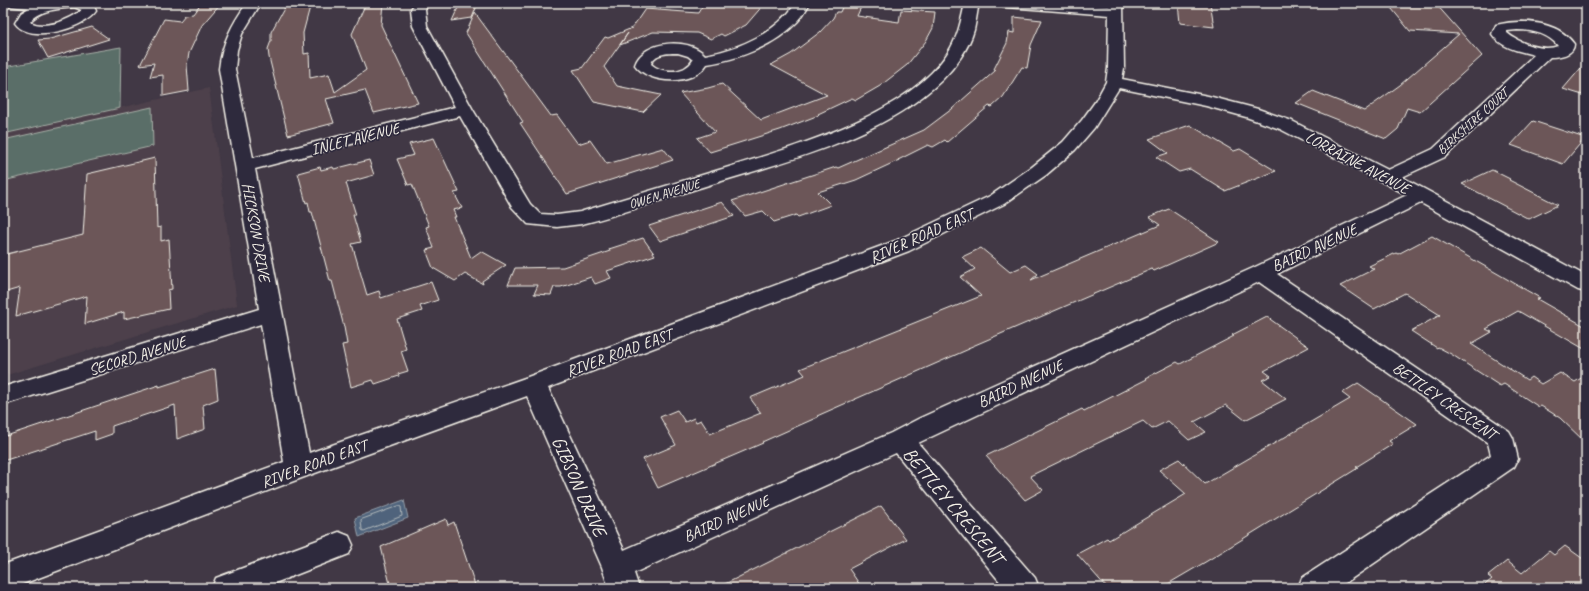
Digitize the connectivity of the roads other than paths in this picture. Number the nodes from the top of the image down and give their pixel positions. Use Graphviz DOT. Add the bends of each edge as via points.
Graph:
graph roads {
  1 [pos="12,3"];
  2 [pos="254,3"];
  3 [pos="422,3"];
  4 [pos="803,3"];
  5 [pos="972,3"];
  6 [pos="1008,3"];
  7 [pos="52,6"];
  8 [pos="1116,7"];
  9 [pos="1546,52"];
  10 [pos="701,60"];
  11 [pos="1114,82"];
  12 [pos="465,110"];
  13 [pos="245,166"];
  14 [pos="1388,177"];
  15 [pos="1422,195"];
  16 [pos="1261,273"];
  17 [pos="1586,285"];
  18 [pos="272,313"];
  19 [pos="534,384"];
  20 [pos="3,396"];
  21 [pos="900,440"];
  22 [pos="298,468"];
  23 [pos="339,545"];
  24 [pos="620,577"];
  25 [pos="3,578"];
  26 [pos="227,588"];
  27 [pos="1024,588"];
  28 [pos="1313,588"];
  1 -- 7 [label="street"];
  2 -- 13 [label="street, HICKSON DRIVE" via="237,28 228,53 226,70"];
  3 -- 12 [label="street, OWEN AVENUE" via="418,9 420,26"];
  4 -- 10 [label="street" via="793,18 768,38 727,56"];
  5 -- 12 [label="street, OWEN AVENUE" via="968,29 953,57 928,85 906,102 848,132 814,146 582,218 535,220 522,207"];
  6 -- 8 [label="street"];
  8 -- 11 [label="street, RIVER ROAD EAST"];
  9 -- 14 [label="street, BIRKSHIRE COURT" via="1439,153"];
  11 -- 14 [label="street, LORRAINE AVENUE" via="1208,101 1252,113 1286,125"];
  11 -- 19 [label="street, RIVER ROAD EAST" via="1088,124 1069,146 998,200 902,246"];
  12 -- 13 [label="street, INLET AVENUE"];
  13 -- 18 [label="street, HICKSON DRIVE"];
  14 -- 15 [label="street, LORRAINE AVENUE"];
  15 -- 16 [label="street, BAIRD AVENUE"];
  15 -- 17 [label="street, LORRAINE AVENUE"];
  16 -- 21 [label="street, BAIRD AVENUE"];
  16 -- 28 [label="street, BETTLEY CRESCENT" via="1500,438 1505,459"];
  18 -- 20 [label="street, SECORD AVENUE"];
  18 -- 22 [label="street, HICKSON DRIVE"];
  19 -- 22 [label="street, RIVER ROAD EAST"];
  19 -- 24 [label="street, GIBSON DRIVE"];
  21 -- 24 [label="street, BAIRD AVENUE"];
  21 -- 27 [label="street, BETTLEY CRESCENT"];
  22 -- 25 [label="street, RIVER ROAD EAST"];
  23 -- 26 [label="street"];
}
